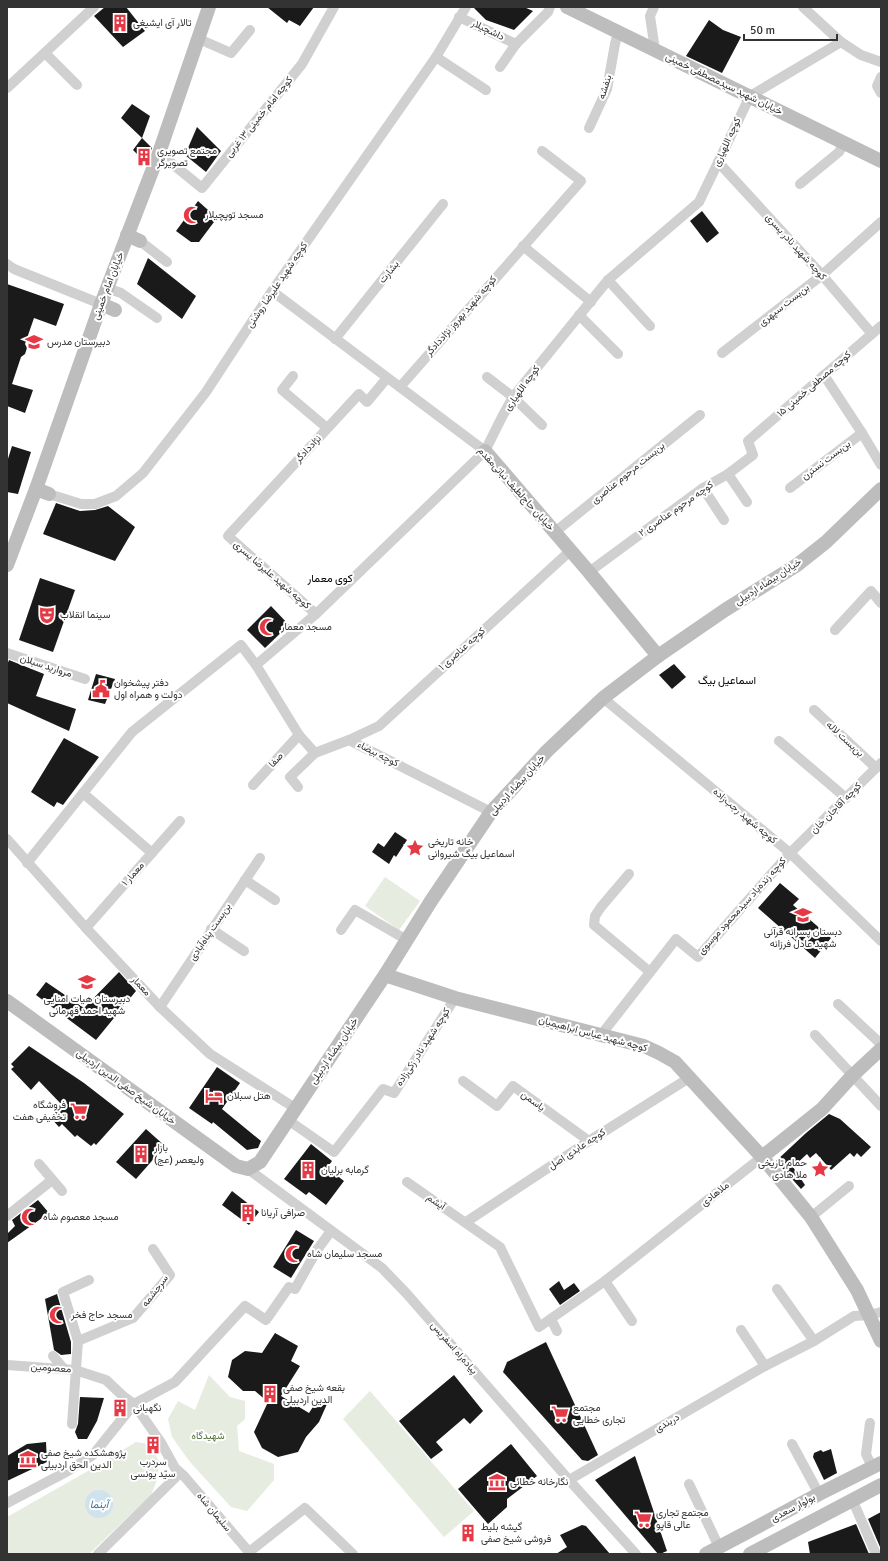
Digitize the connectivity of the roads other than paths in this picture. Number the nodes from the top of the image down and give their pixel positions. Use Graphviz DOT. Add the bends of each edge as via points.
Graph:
graph roads {
  1 [pos="94,7"];
  2 [pos="209,7"];
  3 [pos="334,7"];
  4 [pos="466,7"];
  5 [pos="567,7"];
  6 [pos="654,7"];
  7 [pos="803,7"];
  8 [pos="549,10"];
  9 [pos="459,17"];
  10 [pos="250,30"];
  11 [pos="617,38"];
  12 [pos="199,39"];
  13 [pos="841,42"];
  14 [pos="516,44"];
  15 [pos="655,50"];
  16 [pos="45,53"];
  17 [pos="436,57"];
  18 [pos="881,62"];
  19 [pos="500,67"];
  20 [pos="881,77"];
  21 [pos="77,85"];
  22 [pos="7,88"];
  23 [pos="486,90"];
  24 [pos="881,93"];
  25 [pos="747,102"];
  26 [pos="589,128"];
  27 [pos="844,142"];
  28 [pos="542,152"];
  29 [pos="164,157"];
  30 [pos="881,161"];
  31 [pos="718,162"];
  32 [pos="800,184"];
  33 [pos="443,204"];
  34 [pos="881,222"];
  35 [pos="127,235"];
  36 [pos="140,241"];
  37 [pos="523,246"];
  38 [pos="167,262"];
  39 [pos="9,266"];
  40 [pos="822,275"];
  41 [pos="608,280"];
  42 [pos="107,288"];
  43 [pos="272,292"];
  44 [pos="591,302"];
  45 [pos="101,304"];
  46 [pos="116,310"];
  47 [pos="579,315"];
  48 [pos="156,318"];
  49 [pos="650,326"];
  50 [pos="881,326"];
  51 [pos="872,334"];
  52 [pos="336,339"];
  53 [pos="618,354"];
  54 [pos="722,354"];
  55 [pos="824,375"];
  56 [pos="293,376"];
  57 [pos="487,377"];
  58 [pos="387,378"];
  59 [pos="400,387"];
  60 [pos="513,397"];
  61 [pos="700,415"];
  62 [pos="542,425"];
  63 [pos="327,428"];
  64 [pos="862,433"];
  65 [pos="748,441"];
  66 [pos="485,451"];
  67 [pos="881,465"];
  68 [pos="728,474"];
  69 [pos="703,488"];
  70 [pos="790,488"];
  71 [pos="36,489"];
  72 [pos="881,489"];
  73 [pos="49,494"];
  74 [pos="747,502"];
  75 [pos="724,520"];
  76 [pos="555,532"];
  77 [pos="228,536"];
  78 [pos="570,551"];
  79 [pos="7,566"];
  80 [pos="589,572"];
  81 [pos="881,603"];
  82 [pos="316,614"];
  83 [pos="835,630"];
  84 [pos="7,653"];
  85 [pos="658,656"];
  86 [pos="256,665"];
  87 [pos="85,678"];
  88 [pos="603,698"];
  89 [pos="814,710"];
  90 [pos="299,735"];
  91 [pos="349,740"];
  92 [pos="779,741"];
  93 [pos="315,753"];
  94 [pos="879,765"];
  95 [pos="253,785"];
  96 [pos="298,787"];
  97 [pos="83,793"];
  98 [pos="846,798"];
  99 [pos="491,812"];
  100 [pos="180,821"];
  101 [pos="7,839"];
  102 [pos="152,853"];
  103 [pos="790,853"];
  104 [pos="260,858"];
  105 [pos="28,863"];
  106 [pos="629,874"];
  107 [pos="245,880"];
  108 [pos="275,900"];
  109 [pos="86,928"];
  110 [pos="211,929"];
  111 [pos="341,930"];
  112 [pos="407,940"];
  113 [pos="881,941"];
  114 [pos="244,951"];
  115 [pos="650,972"];
  116 [pos="385,975"];
  117 [pos="455,998"];
  118 [pos="7,1001"];
  119 [pos="838,1004"];
  120 [pos="160,1007"];
  121 [pos="601,1035"];
  122 [pos="815,1035"];
  123 [pos="881,1044"];
  124 [pos="881,1049"];
  125 [pos="852,1076"];
  126 [pos="689,1078"];
  127 [pos="463,1081"];
  128 [pos="881,1106"];
  129 [pos="292,1114"];
  130 [pos="588,1141"];
  131 [pos="762,1157"];
  132 [pos="38,1164"];
  133 [pos="248,1169"];
  134 [pos="52,1180"];
  135 [pos="407,1182"];
  136 [pos="849,1186"];
  137 [pos="62,1191"];
  138 [pos="7,1216"];
  139 [pos="811,1217"];
  140 [pos="466,1222"];
  141 [pos="331,1231"];
  142 [pos="153,1249"];
  143 [pos="89,1280"];
  144 [pos="605,1281"];
  145 [pos="777,1289"];
  146 [pos="875,1314"];
  147 [pos="550,1319"];
  148 [pos="632,1321"];
  149 [pos="540,1327"];
  150 [pos="741,1330"];
  151 [pos="557,1331"];
  152 [pos="78,1341"];
  153 [pos="814,1341"];
  154 [pos="881,1341"];
  155 [pos="53,1356"];
  156 [pos="7,1365"];
  157 [pos="765,1366"];
  158 [pos="64,1369"];
  159 [pos="75,1370"];
  160 [pos="134,1404"];
  161 [pos="870,1423"];
  162 [pos="72,1424"];
  163 [pos="792,1444"];
  164 [pos="877,1465"];
  165 [pos="180,1472"];
  166 [pos="569,1480"];
  167 [pos="690,1484"];
  168 [pos="881,1485"];
  169 [pos="819,1494"];
  170 [pos="852,1499"];
  171 [pos="7,1503"];
  172 [pos="719,1547"];
  173 [pos="248,1553"];
  174 [pos="98,1554"];
  175 [pos="353,1554"];
  176 [pos="636,1554"];
  177 [pos="706,1554"];
  178 [pos="752,1554"];
  179 [pos="876,1554"];
  1 -- 16 [label="street"];
  2 -- 12 [label="street, خیابان امام خمینی"];
  3 -- 29 [label="street, کوچه امام خمینی ۱۳ غربی" via="302,64 202,188"];
  4 -- 9 [label="street, کوچه شهید علیرضا روشنی"];
  5 -- 11 [label="street, خیابان شهید سیدمصطفی خمینی"];
  6 -- 15 [label="street" via="650,16"];
  7 -- 13 [label="street"];
  8 -- 14 [label="street"];
  9 -- 14 [label="street, داشچیلار"];
  9 -- 17 [label="street, کوچه شهید علیرضا روشنی"];
  10 -- 12 [label="street" via="231,53"];
  11 -- 15 [label="street, خیابان شهید سیدمصطفی خمینی"];
  11 -- 26 [label="street, بنفشه" via="607,89"];
  12 -- 29 [label="street, خیابان امام خمینی"];
  13 -- 18 [label="street" via="861,55"];
  13 -- 25 [label="street"];
  14 -- 19 [label="street"];
  15 -- 25 [label="street, خیابان شهید سیدمصطفی خمینی"];
  16 -- 21 [label="street"];
  16 -- 22 [label="street"];
  17 -- 23 [label="street"];
  17 -- 43 [label="street, کوچه شهید علیرضا روشنی"];
  20 -- 24 [label="street" via="877,86"];
  25 -- 27 [label="street, خیابان شهید سیدمصطفی خمینی"];
  25 -- 31 [label="street, کوچه اللهیاری"];
  27 -- 30 [label="street, خیابان شهید سیدمصطفی خمینی"];
  27 -- 32 [label="street" via="839,152"];
  28 -- 37 [label="street, کوچه شهید بهروز نژاددادگر" via="581,181"];
  29 -- 35 [label="street, خیابان امام خمینی"];
  31 -- 40 [label="street, کوچه شهید نادر یسری"];
  31 -- 41 [label="street, کوچه اللهیاری" via="699,202"];
  33 -- 52 [label="street, بشارت"];
  34 -- 40 [label="street, بن‌بست سپهری"];
  35 -- 36 [label="street"];
  35 -- 42 [label="street, خیابان امام خمینی"];
  36 -- 38 [label="street"];
  37 -- 44 [label="street"];
  37 -- 59 [label="street, کوچه شهید بهروز نژاددادگر"];
  39 -- 45 [label="street"];
  40 -- 51 [label="street, کوچه شهید نادر یسری"];
  40 -- 54 [label="street, بن‌بست سپهری"];
  41 -- 44 [label="street, کوچه اللهیاری"];
  41 -- 49 [label="street"];
  42 -- 45 [label="street, خیابان امام خمینی"];
  42 -- 48 [label="street" via="121,293"];
  43 -- 52 [label="street, خیابان حاج‌لطیف نباتی‌مقدم"];
  43 -- 73 [label="street, کوچه شهید علیرضا روشنی" via="206,392 128,487 116,496 95,504 81,504"];
  44 -- 47 [label="street, کوچه اللهیاری"];
  45 -- 46 [label="street"];
  45 -- 71 [label="street, خیابان امام خمینی"];
  47 -- 53 [label="street"];
  47 -- 60 [label="street, کوچه اللهیاری"];
  50 -- 51 [label="street, کوچه مصطفی خمینی ۱۵"];
  51 -- 55 [label="street, کوچه مصطفی خمینی ۱۵"];
  52 -- 58 [label="street, خیابان حاج‌لطیف نباتی‌مقدم"];
  55 -- 64 [label="street"];
  55 -- 65 [label="street, کوچه مصطفی خمینی ۱۵"];
  56 -- 63 [label="street" via="282,390"];
  57 -- 60 [label="street"];
  58 -- 59 [label="street, خیابان حاج‌لطیف نباتی‌مقدم"];
  58 -- 63 [label="street, نژاددادگر" via="368,402 359,394"];
  59 -- 66 [label="street, خیابان حاج‌لطیف نباتی‌مقدم"];
  60 -- 62 [label="street"];
  60 -- 66 [label="street, کوچه اللهیاری"];
  61 -- 76 [label="street, بن‌بست مرحوم عناصری"];
  63 -- 77 [label="street, نژاددادگر"];
  64 -- 67 [label="street"];
  64 -- 70 [label="street, بن‌بست نسترن"];
  65 -- 68 [label="street, کوچه مرحوم عناصری ۲" via="753,455"];
  66 -- 76 [label="street, خیابان حاج‌لطیف نباتی‌مقدم"];
  66 -- 82 [label="street, کوچه اللهیاری"];
  68 -- 69 [label="street, کوچه مرحوم عناصری ۲"];
  68 -- 74 [label="street"];
  69 -- 75 [label="street"];
  69 -- 80 [label="street, کوچه مرحوم عناصری ۲"];
  71 -- 73 [label="street"];
  71 -- 79 [label="street, خیابان امام خمینی"];
  72 -- 85 [label="street, خیابان بیضاء اردبیلی" via="826,542 797,565"];
  76 -- 78 [label="street, خیابان حاج‌لطیف نباتی‌مقدم"];
  77 -- 82 [label="street, کوچه شهید علیرضا یسری"];
  78 -- 80 [label="street, خیابان حاج‌لطیف نباتی‌مقدم"];
  78 -- 91 [label="street, کوچه عناصری ۱" via="380,726"];
  80 -- 85 [label="street, خیابان حاج‌لطیف نباتی‌مقدم"];
  81 -- 83 [label="street" via="871,591"];
  82 -- 86 [label="street, کوچه اللهیاری"];
  84 -- 87 [label="street, مروارید سبلان" via="63,667"];
  85 -- 88 [label="street, خیابان بیضاء اردبیلی"];
  86 -- 90 [label="street"];
  86 -- 97 [label="street" via="241,645 132,732"];
  88 -- 99 [label="street, خیابان بیضاء اردبیلی" via="548,751"];
  88 -- 103 [label="street, کوچه شهید رجب‌زاده"];
  89 -- 94 [label="street, بن‌بست لاله"];
  90 -- 93 [label="street"];
  90 -- 95 [label="street, صفا"];
  91 -- 93 [label="street, کوچه بیضاء"];
  91 -- 99 [label="street, کوچه بیضاء"];
  92 -- 98 [label="street"];
  93 -- 96 [label="street" via="290,777"];
  94 -- 98 [label="street, کوچه آقاجان خان"];
  97 -- 102 [label="street"];
  97 -- 105 [label="street"];
  98 -- 103 [label="street, کوچه آقاجان خان"];
  99 -- 112 [label="street, خیابان بیضاء اردبیلی"];
  100 -- 102 [label="street, معمار ۱"];
  101 -- 105 [label="street, معمار"];
  102 -- 109 [label="street, معمار ۱"];
  103 -- 113 [label="street, کوچه شهید رجب‌زاده"];
  103 -- 115 [label="street, کوچه زنده‌یاد سیدمحمود موسوی" via="698,957 676,939"];
  104 -- 107 [label="street, بن‌بست پناه‌آبادی"];
  105 -- 109 [label="street, معمار"];
  106 -- 115 [label="street" via="595,916 594,925"];
  107 -- 108 [label="street"];
  107 -- 110 [label="street, بن‌بست پناه‌آبادی"];
  109 -- 120 [label="street, معمار"];
  110 -- 114 [label="street"];
  110 -- 120 [label="street, بن‌بست پناه‌آبادی"];
  111 -- 112 [label="street" via="355,910"];
  112 -- 116 [label="street, خیابان بیضاء اردبیلی"];
  115 -- 121 [label="street, کوچه زنده‌یاد سیدمحمود موسوی"];
  116 -- 117 [label="street, کوچه شهید عباس ابراهیمیان"];
  116 -- 129 [label="street, خیابان بیضاء اردبیلی"];
  117 -- 121 [label="street, کوچه شهید عباس ابراهیمیان"];
  117 -- 129 [label="street, کوچه شهید نادر زکی‌زاده" via="394,1093 382,1088 334,1152"];
  118 -- 133 [label="street, خیابان شیخ صفی الدین اردبیلی" via="236,1166"];
  119 -- 123 [label="street"];
  120 -- 129 [label="street, معمار" via="210,1054"];
  121 -- 126 [label="street, کوچه شهید عباس ابراهیمیان" via="644,1046 659,1053 675,1062"];
  122 -- 125 [label="street"];
  124 -- 125 [label="street, ملاهادی"];
  125 -- 128 [label="street"];
  125 -- 131 [label="street, ملاهادی" via="822,1108"];
  126 -- 130 [label="street, کوچه عابدی اصل"];
  126 -- 131 [label="street, کوچه شهید عباس ابراهیمیان"];
  127 -- 130 [label="street, یاسمن" via="497,1106 513,1086"];
  129 -- 133 [label="street, خیابان بیضاء اردبیلی" via="260,1162"];
  130 -- 140 [label="street, کوچه عابدی اصل"];
  131 -- 139 [label="street"];
  131 -- 144 [label="street, ملاهادی"];
  132 -- 134 [label="street"];
  133 -- 141 [label="street, پیاده‌راه اسفریس"];
  134 -- 137 [label="street"];
  134 -- 138 [label="street"];
  135 -- 140 [label="street, آیشم"];
  136 -- 139 [label="street"];
  139 -- 146 [label="street"];
  140 -- 149 [label="street, آیشم" via="500,1247"];
  141 -- 160 [label="street" via="295,1289 289,1287 266,1320 245,1306 175,1382"];
  141 -- 166 [label="street, پیاده‌راه اسفریس" via="382,1268 407,1294"];
  142 -- 152 [label="street, سرچشمه" via="170,1275 133,1318"];
  143 -- 152 [label="street" via="63,1292"];
  144 -- 147 [label="street, ملاهادی"];
  144 -- 148 [label="street"];
  145 -- 153 [label="street"];
  146 -- 153 [label="street, دربندی" via="854,1316"];
  146 -- 154 [label="street"];
  147 -- 149 [label="street, ملاهادی"];
  147 -- 151 [label="street"];
  150 -- 157 [label="street"];
  152 -- 159 [label="street"];
  153 -- 157 [label="street, دربندی"];
  155 -- 158 [label="street"];
  156 -- 158 [label="street, معصومین"];
  157 -- 166 [label="street, دربندی"];
  158 -- 159 [label="street, معصومین"];
  159 -- 160 [label="street, معصومین" via="106,1380"];
  159 -- 162 [label="street"];
  160 -- 165 [label="street, معصومین"];
  160 -- 171 [label="street" via="94,1455"];
  161 -- 164 [label="street" via="866,1454"];
  163 -- 169 [label="street"];
  164 -- 169 [label="street, بولوار سعدی"];
  165 -- 173 [label="street, سلیمان شاه"];
  165 -- 174 [label="street"];
  166 -- 176 [label="street, پیاده‌راه اسفریس"];
  167 -- 172 [label="street"];
  168 -- 170 [label="street, بولوار سعدی"];
  169 -- 172 [label="street, بولوار سعدی"];
  170 -- 178 [label="street, بولوار سعدی"];
  170 -- 179 [label="street"];
  172 -- 177 [label="street, بولوار سعدی"];
  173 -- 175 [label="street, سلیمان شاه" via="305,1508"];
}
